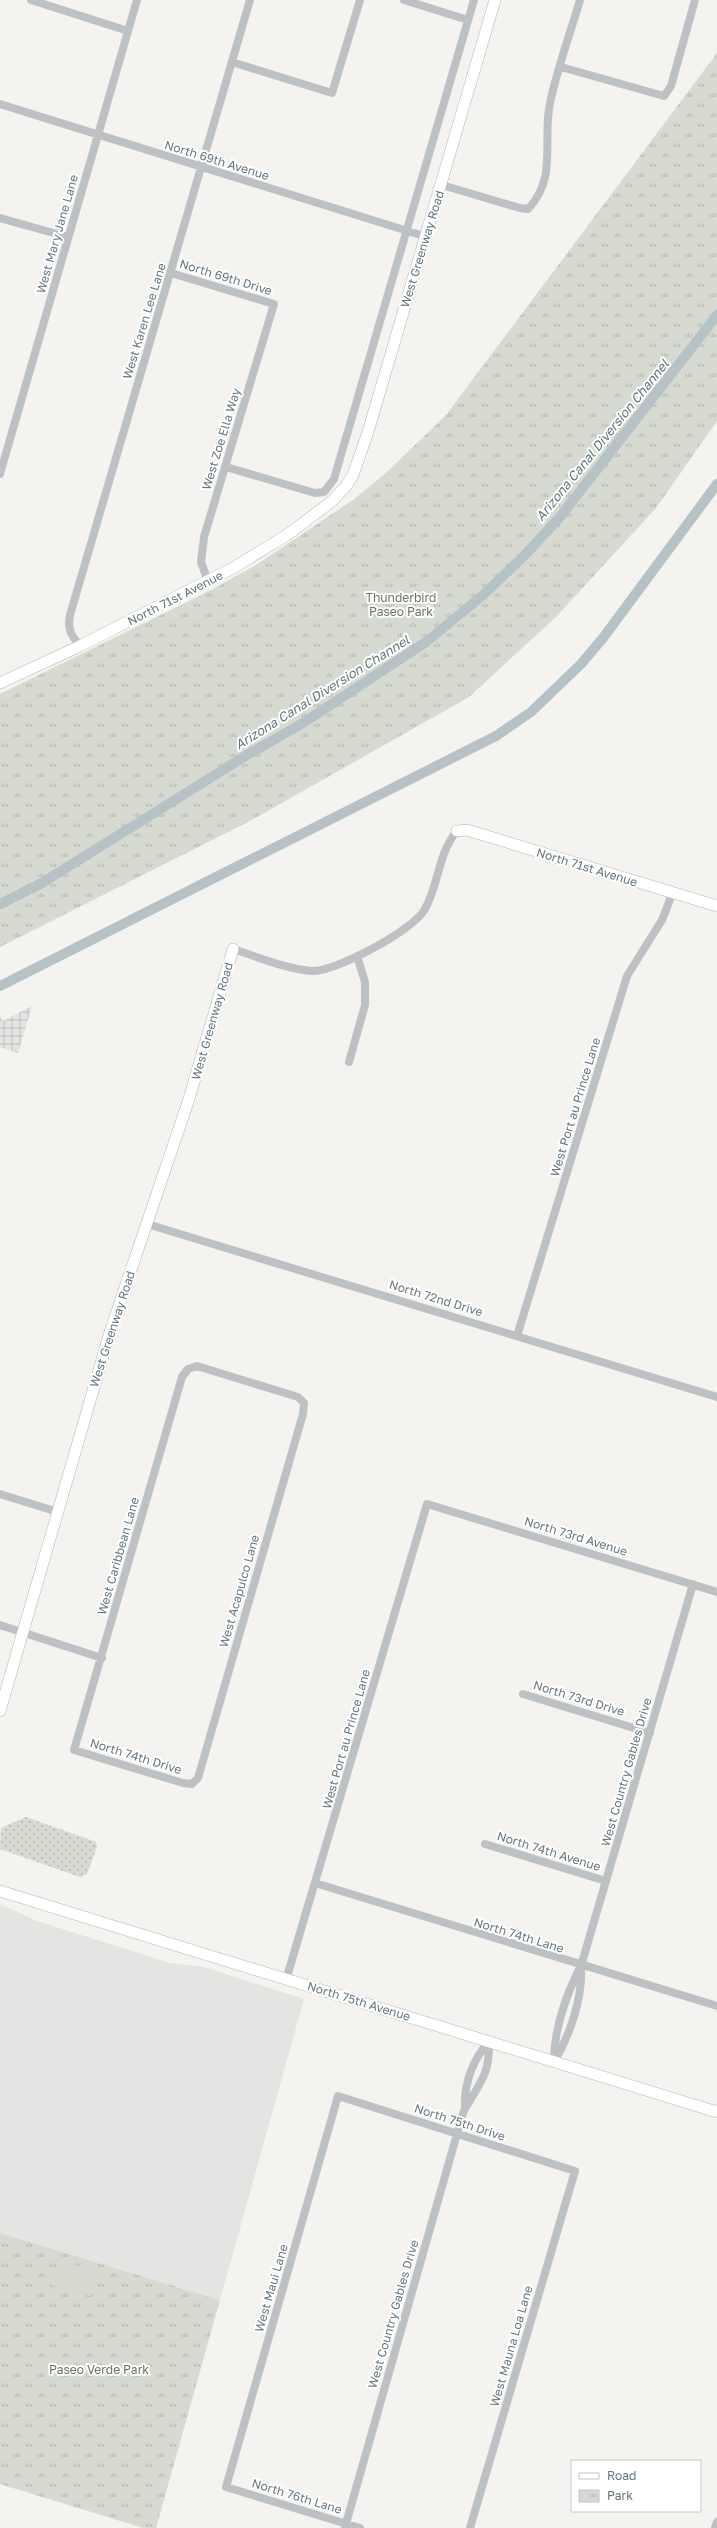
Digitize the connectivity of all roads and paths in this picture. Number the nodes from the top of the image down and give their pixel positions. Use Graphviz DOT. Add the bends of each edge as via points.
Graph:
graph roads {
  1 [pos="31,0"];
  2 [pos="137,0"];
  3 [pos="250,0"];
  4 [pos="360,0"];
  5 [pos="404,0"];
  6 [pos="474,0"];
  7 [pos="495,0"];
  8 [pos="580,0"];
  9 [pos="696,0"];
  10 [pos="468,20"];
  11 [pos="128,30"];
  12 [pos="232,62"];
  13 [pos="561,67"];
  14 [pos="0,104"];
  15 [pos="99,135"];
  16 [pos="202,168"];
  17 [pos="442,185"];
  18 [pos="0,218"];
  19 [pos="407,232"];
  20 [pos="427,237"];
  21 [pos="68,238"];
  22 [pos="170,272"];
  23 [pos="274,304"];
  24 [pos="226,466"];
  25 [pos="0,474"];
  26 [pos="340,494"];
  27 [pos="208,581"];
  28 [pos="80,646"];
  29 [pos="0,683"];
  30 [pos="457,831"];
  31 [pos="673,892"];
  32 [pos="717,906"];
  33 [pos="233,949"];
  34 [pos="357,956"];
  35 [pos="348,1062"];
  36 [pos="147,1224"];
  37 [pos="517,1336"];
  38 [pos="717,1397"];
  39 [pos="304,1403"];
  40 [pos="0,1494"];
  41 [pos="427,1504"];
  42 [pos="58,1512"];
  43 [pos="693,1584"];
  44 [pos="717,1592"];
  45 [pos="0,1625"];
  46 [pos="23,1633"];
  47 [pos="102,1658"];
  48 [pos="523,1694"];
  49 [pos="0,1711"];
  50 [pos="650,1733"];
  51 [pos="74,1750"];
  52 [pos="192,1784"];
  53 [pos="485,1844"];
  54 [pos="606,1881"];
  55 [pos="315,1883"];
  56 [pos="0,1891"];
  57 [pos="581,1966"];
  58 [pos="286,1980"];
  59 [pos="717,2007"];
  60 [pos="489,2041"];
  61 [pos="554,2061"];
  62 [pos="338,2096"];
  63 [pos="466,2108"];
  64 [pos="717,2112"];
  65 [pos="457,2134"];
  66 [pos="575,2171"];
  67 [pos="226,2487"];
  68 [pos="717,2522"];
  69 [pos="346,2526"];
  70 [pos="360,2528"];
  71 [pos="470,2528"];
  72 [pos="715,2528"];
  1 -- 11 [label="street"];
  2 -- 11 [label="street, West Mary Jane Lane"];
  3 -- 12 [label="street, West Karen Lee Lane"];
  4 -- 12 [label="street" via="332,93"];
  5 -- 10 [label="street"];
  6 -- 10 [label="street, West Greenway Road"];
  7 -- 17 [label="street, West Greenway Road"];
  8 -- 13 [label="street"];
  9 -- 13 [label="street" via="671,86 664,96"];
  10 -- 19 [label="street, West Greenway Road"];
  11 -- 15 [label="street, West Mary Jane Lane"];
  12 -- 16 [label="street, West Karen Lee Lane"];
  13 -- 17 [label="street" via="550,104 547,176 541,192 528,209"];
  14 -- 15 [label="street, North 69th Avenue"];
  15 -- 16 [label="street, North 69th Avenue"];
  15 -- 21 [label="street, West Mary Jane Lane"];
  16 -- 19 [label="street, North 69th Avenue"];
  16 -- 22 [label="street, West Karen Lee Lane"];
  17 -- 20 [label="street, West Greenway Road"];
  18 -- 21 [label="street"];
  19 -- 20 [label="street, North 69th Avenue"];
  19 -- 24 [label="street, West Greenway Road" via="334,479 324,492 308,493"];
  20 -- 26 [label="street, West Greenway Road" via="359,460 353,475"];
  21 -- 25 [label="street, West Mary Jane Lane"];
  22 -- 23 [label="street, North 69th Drive"];
  22 -- 28 [label="street, West Karen Lee Lane" via="70,615 68,626 71,635"];
  23 -- 24 [label="street, West Zoe Ella Way"];
  24 -- 27 [label="street, West Zoe Ella Way" via="201,554 201,562"];
  26 -- 27 [label="street, North 71st Avenue" via="269,547"];
  27 -- 28 [label="street, North 71st Avenue"];
  28 -- 29 [label="street, North 71st Avenue"];
  30 -- 31 [label="street, North 71st Avenue" via="467,830"];
  30 -- 34 [label="street" via="446,845 423,914 413,924"];
  31 -- 32 [label="street, North 71st Avenue"];
  31 -- 37 [label="street, West Port au Prince Lane" via="662,920 627,976"];
  33 -- 34 [label="street" via="313,971 328,969"];
  33 -- 36 [label="street, West Greenway Road" via="188,1102"];
  34 -- 35 [label="street" via="365,982 366,1004"];
  36 -- 37 [label="street, North 72nd Drive"];
  36 -- 42 [label="street, West Greenway Road" via="110,1332"];
  37 -- 38 [label="street, North 72nd Drive"];
  39 -- 47 [label="street, West Caribbean Lane" via="298,1397 197,1366 188,1369 182,1376"];
  39 -- 52 [label="street, West Acapulco Lane" via="303,1414 198,1778"];
  40 -- 42 [label="street"];
  41 -- 43 [label="street, North 73rd Avenue"];
  41 -- 55 [label="street, West Port au Prince Lane"];
  42 -- 46 [label="street, West Greenway Road"];
  43 -- 44 [label="street, North 73rd Avenue"];
  43 -- 50 [label="street, West Country Gables Drive"];
  45 -- 46 [label="street"];
  46 -- 47 [label="street"];
  46 -- 49 [label="street, West Greenway Road"];
  47 -- 51 [label="street, West Caribbean Lane"];
  48 -- 50 [label="street, North 73rd Drive"];
  50 -- 54 [label="street, West Country Gables Drive"];
  51 -- 52 [label="street, North 74th Drive"];
  53 -- 54 [label="street, North 74th Avenue"];
  54 -- 57 [label="street, West Country Gables Drive"];
  55 -- 57 [label="street, North 74th Lane"];
  55 -- 58 [label="street, West Port au Prince Lane"];
  56 -- 58 [label="street, North 75th Avenue"];
  57 -- 59 [label="street, North 74th Lane"];
  57 -- 61 [label="street, West Country Gables Drive" via="572,1982 555,2039"];
  58 -- 60 [label="street, North 75th Avenue"];
  60 -- 61 [label="street, North 75th Avenue"];
  60 -- 63 [label="street, West Country Gables Drive" via="490,2060 485,2075"];
  60 -- 63 [label="street, West Country Gables Drive" via="476,2055 464,2093"];
  61 -- 64 [label="street, North 75th Avenue"];
  62 -- 65 [label="street, North 75th Drive"];
  62 -- 67 [label="street, West Maui Lane"];
  63 -- 65 [label="street, West Country Gables Drive"];
  65 -- 66 [label="street, North 75th Drive"];
  65 -- 69 [label="street, West Country Gables Drive"];
  66 -- 71 [label="street, West Mauna Loa Lane"];
  67 -- 69 [label="street, North 76th Lane"];
  68 -- 72 [label="street"];
  69 -- 70 [label="street, North 76th Lane"];
}
